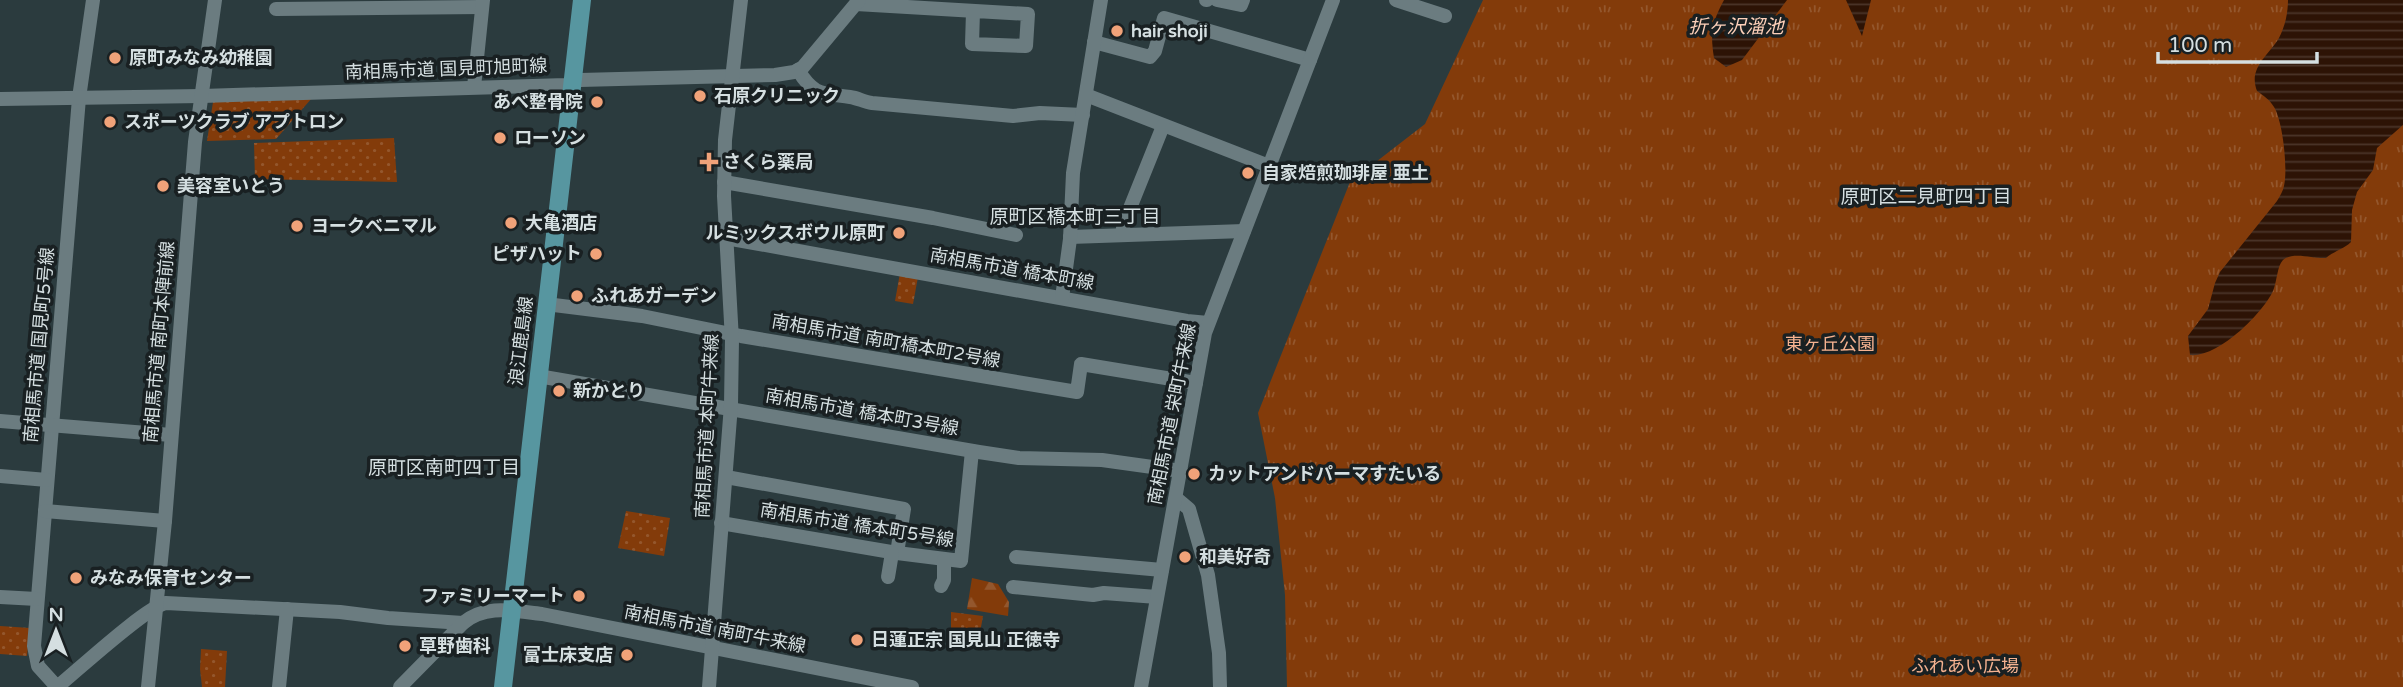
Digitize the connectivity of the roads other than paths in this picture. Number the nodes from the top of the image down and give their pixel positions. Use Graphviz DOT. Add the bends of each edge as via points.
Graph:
graph roads {
  1 [pos="93,0"];
  2 [pos="215,0"];
  3 [pos="582,0"];
  4 [pos="741,0"];
  5 [pos="1101,0"];
  6 [pos="1217,0"];
  7 [pos="1243,0"];
  8 [pos="1333,0"];
  9 [pos="1396,0"];
  10 [pos="858,2"];
  11 [pos="483,3"];
  12 [pos="276,9"];
  13 [pos="972,12"];
  14 [pos="1445,16"];
  15 [pos="1094,41"];
  16 [pos="1310,60"];
  17 [pos="798,70"];
  18 [pos="731,75"];
  19 [pos="573,82"];
  20 [pos="474,87"];
  21 [pos="1086,95"];
  22 [pos="202,96"];
  23 [pos="79,98"];
  24 [pos="0,99"];
  25 [pos="1083,115"];
  26 [pos="1163,126"];
  27 [pos="1269,166"];
  28 [pos="724,182"];
  29 [pos="1244,231"];
  30 [pos="1016,234"];
  31 [pos="1122,234"];
  32 [pos="726,237"];
  33 [pos="1070,237"];
  34 [pos="1062,298"];
  35 [pos="547,304"];
  36 [pos="1208,323"];
  37 [pos="732,334"];
  38 [pos="538,376"];
  39 [pos="1196,383"];
  40 [pos="731,408"];
  41 [pos="0,421"];
  42 [pos="51,425"];
  43 [pos="171,435"];
  44 [pos="972,451"];
  45 [pos="1181,471"];
  46 [pos="0,477"];
  47 [pos="726,477"];
  48 [pos="47,480"];
  49 [pos="1176,498"];
  50 [pos="45,511"];
  51 [pos="165,521"];
  52 [pos="721,523"];
  53 [pos="895,553"];
  54 [pos="1016,557"];
  55 [pos="944,560"];
  56 [pos="1163,570"];
  57 [pos="888,576"];
  58 [pos="941,586"];
  59 [pos="1013,587"];
  60 [pos="0,597"];
  61 [pos="1157,597"];
  62 [pos="37,598"];
  63 [pos="157,605"];
  64 [pos="287,608"];
  65 [pos="511,611"];
  66 [pos="463,623"];
  67 [pos="712,648"];
  68 [pos="895,685"];
  69 [pos="57,687"];
  70 [pos="148,687"];
  71 [pos="279,687"];
  72 [pos="400,687"];
  73 [pos="503,687"];
  74 [pos="709,687"];
  75 [pos="912,687"];
  76 [pos="1141,687"];
  77 [pos="1220,687"];
  1 -- 23 [label="street, 南相馬市道 国見町5号線"];
  2 -- 22 [label="street, 南相馬市道 南町本陣前線"];
  3 -- 19 [label="main road, 浪江鹿島線"];
  4 -- 18 [label="street, 南相馬市道 本町牛来線"];
  5 -- 15 [label="street"];
  6 -- 7 [label="street" via="1241,5"];
  8 -- 16 [label="street, 南相馬市道 栄町牛来線"];
  9 -- 14 [label="street"];
  10 -- 13 [label="street"];
  10 -- 17 [label="street"];
  11 -- 12 [label="street"];
  11 -- 20 [label="street"];
  15 -- 16 [label="street" via="1150,57 1156,51 1164,18"];
  15 -- 21 [label="street"];
  16 -- 27 [label="street, 南相馬市道 栄町牛来線"];
  17 -- 18 [label="street, 南相馬市道 国見町旭町線"];
  17 -- 25 [label="street" via="821,94 872,103 1007,116"];
  18 -- 19 [label="street, 南相馬市道 国見町旭町線"];
  18 -- 28 [label="street, 南相馬市道 本町牛来線"];
  19 -- 20 [label="street, 南相馬市道 国見町旭町線"];
  19 -- 35 [label="main road, 浪江鹿島線"];
  20 -- 22 [label="street, 南相馬市道 国見町旭町線"];
  21 -- 25 [label="street"];
  21 -- 26 [label="street"];
  22 -- 23 [label="street, 南相馬市道 国見町旭町線"];
  22 -- 43 [label="street, 南相馬市道 南町本陣前線"];
  23 -- 24 [label="street, 南相馬市道 国見町旭町線"];
  23 -- 42 [label="street, 南相馬市道 国見町5号線"];
  25 -- 33 [label="street" via="1073,173"];
  26 -- 27 [label="street"];
  26 -- 31 [label="street"];
  27 -- 29 [label="street, 南相馬市道 栄町牛来線"];
  28 -- 30 [label="street"];
  28 -- 32 [label="street, 南相馬市道 本町牛来線"];
  29 -- 31 [label="street"];
  29 -- 36 [label="street, 南相馬市道 栄町牛来線"];
  31 -- 33 [label="street"];
  32 -- 34 [label="street, 南相馬市道 橋本町線"];
  32 -- 37 [label="street, 南相馬市道 本町牛来線"];
  33 -- 34 [label="street"];
  34 -- 36 [label="street, 南相馬市道 橋本町線"];
  35 -- 37 [label="street, 南相馬市道 南町橋本町2号線"];
  35 -- 38 [label="main road, 浪江鹿島線"];
  36 -- 39 [label="street, 南相馬市道 栄町牛来線"];
  37 -- 39 [label="street, 南相馬市道 南町橋本町2号線" via="1077,392 1081,364"];
  37 -- 40 [label="street, 南相馬市道 本町牛来線"];
  38 -- 40 [label="street, 南相馬市道 橋本町3号線"];
  38 -- 65 [label="main road, 浪江鹿島線"];
  39 -- 45 [label="street, 南相馬市道 栄町牛来線"];
  40 -- 44 [label="street, 南相馬市道 橋本町3号線"];
  40 -- 47 [label="street, 南相馬市道 本町牛来線"];
  41 -- 42 [label="street"];
  42 -- 43 [label="street"];
  42 -- 48 [label="street, 南相馬市道 国見町5号線"];
  43 -- 51 [label="street, 南相馬市道 南町本陣前線"];
  44 -- 45 [label="street, 南相馬市道 橋本町3号線"];
  44 -- 55 [label="street, 南相馬市道 橋本町5号線" via="961,561"];
  45 -- 49 [label="street, 南相馬市道 栄町牛来線"];
  46 -- 48 [label="street"];
  47 -- 52 [label="street, 南相馬市道 本町牛来線"];
  47 -- 53 [label="street" via="905,509"];
  48 -- 50 [label="street, 南相馬市道 国見町5号線"];
  49 -- 56 [label="street, 南相馬市道 栄町牛来線"];
  49 -- 77 [label="street" via="1189,509 1208,575"];
  50 -- 51 [label="street"];
  50 -- 62 [label="street, 南相馬市道 国見町5号線"];
  51 -- 63 [label="street, 南相馬市道 南町本陣前線"];
  52 -- 53 [label="street, 南相馬市道 橋本町5号線"];
  52 -- 67 [label="street, 南相馬市道 本町牛来線"];
  53 -- 55 [label="street, 南相馬市道 橋本町5号線"];
  53 -- 57 [label="street"];
  54 -- 56 [label="street"];
  55 -- 58 [label="street"];
  56 -- 61 [label="street, 南相馬市道 栄町牛来線"];
  59 -- 61 [label="street"];
  60 -- 62 [label="street"];
  61 -- 76 [label="street, 南相馬市道 栄町牛来線"];
  62 -- 69 [label="street, 南相馬市道 国見町5号線" via="35,659"];
  63 -- 64 [label="street"];
  63 -- 69 [label="street"];
  63 -- 70 [label="street, 南相馬市道 南町本陣前線"];
  64 -- 66 [label="street"];
  64 -- 71 [label="street"];
  65 -- 66 [label="street, 南相馬市道 南町牛来線" via="480,611"];
  65 -- 67 [label="street, 南相馬市道 南町牛来線"];
  65 -- 73 [label="main road, 浪江鹿島線"];
  66 -- 72 [label="street"];
  67 -- 68 [label="street, 南相馬市道 南町牛来線"];
  67 -- 74 [label="street, 南相馬市道 本町牛来線"];
  68 -- 75 [label="street, 南相馬市道 南町牛来線"];
}
